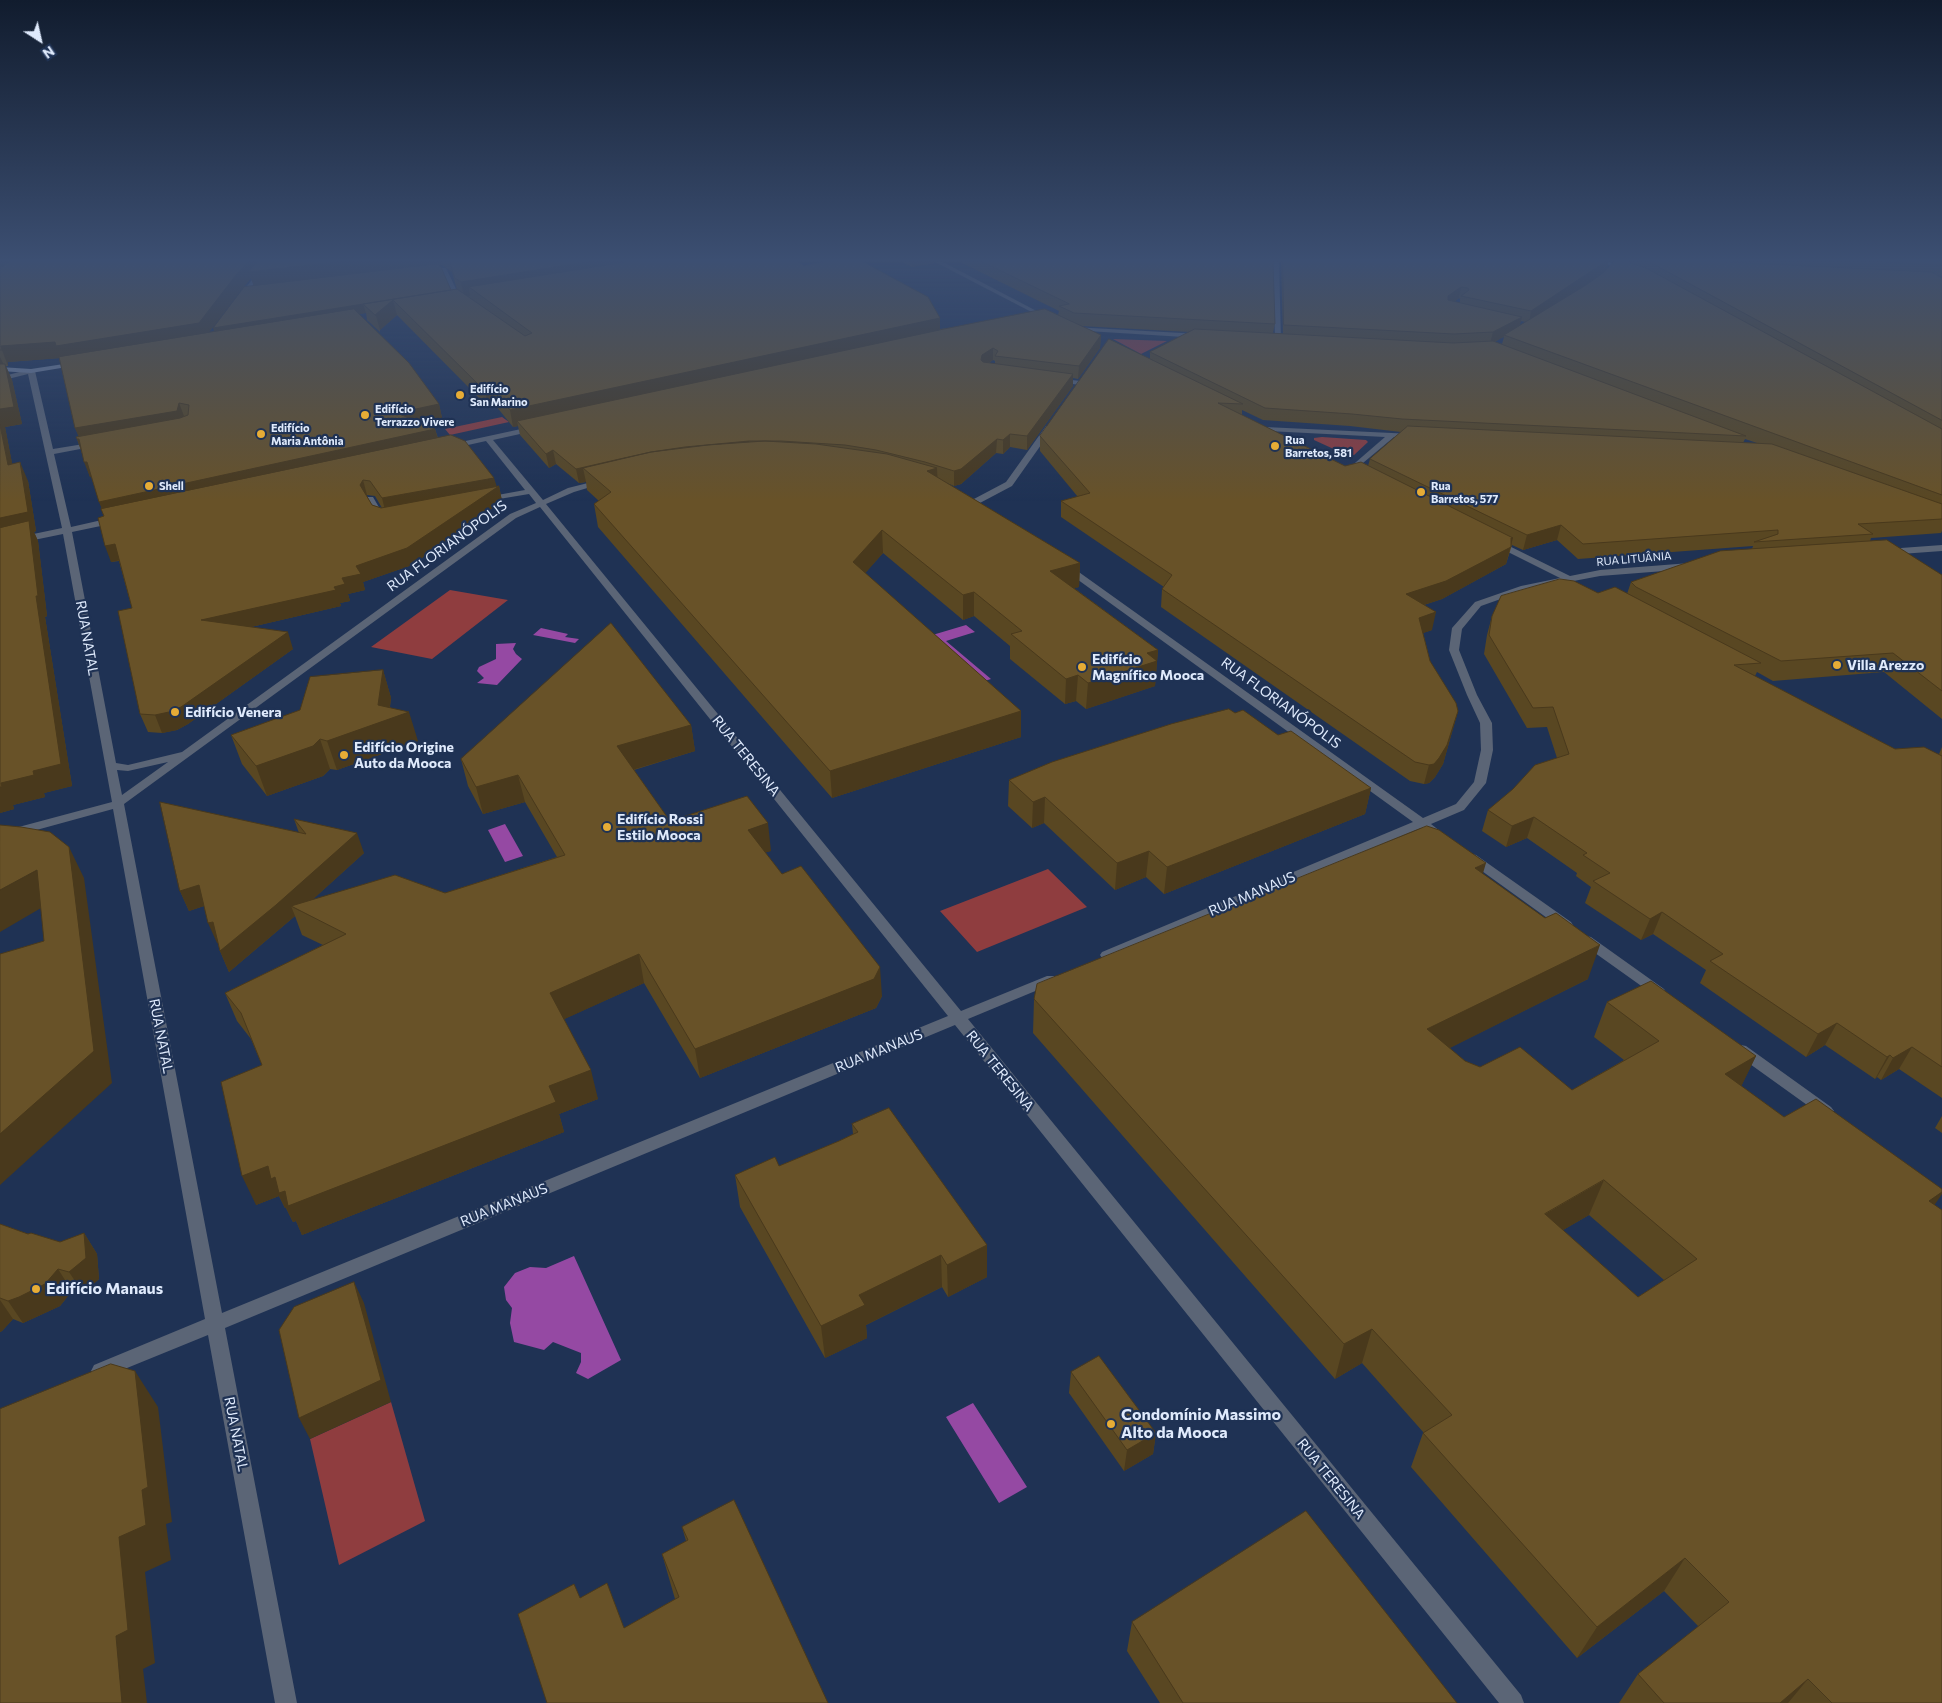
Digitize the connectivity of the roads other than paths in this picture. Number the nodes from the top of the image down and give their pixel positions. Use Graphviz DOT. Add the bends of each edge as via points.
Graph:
graph roads {
  1 [pos="1183,341"];
  2 [pos="1178,344"];
  3 [pos="80,363"];
  4 [pos="0,369"];
  5 [pos="31,371"];
  6 [pos="0,379"];
  7 [pos="1052,379"];
  8 [pos="1075,391"];
  9 [pos="1053,422"];
  10 [pos="1259,425"];
  11 [pos="541,426"];
  12 [pos="1268,429"];
  13 [pos="1392,435"];
  14 [pos="1421,437"];
  15 [pos="488,438"];
  16 [pos="1285,438"];
  17 [pos="108,441"];
  18 [pos="440,449"];
  19 [pos="49,452"];
  20 [pos="1343,467"];
  21 [pos="1352,471"];
  22 [pos="1360,476"];
  23 [pos="611,479"];
  24 [pos="963,494"];
  25 [pos="536,497"];
  26 [pos="370,499"];
  27 [pos="476,501"];
  28 [pos="126,517"];
  29 [pos="394,517"];
  30 [pos="67,530"];
  31 [pos="1489,539"];
  32 [pos="0,544"];
  33 [pos="1942,548"];
  34 [pos="1874,553"];
  35 [pos="1053,558"];
  36 [pos="1698,565"];
  37 [pos="1569,579"];
  38 [pos="1584,587"];
  39 [pos="188,753"];
  40 [pos="110,766"];
  41 [pos="118,804"];
  42 [pos="1422,823"];
  43 [pos="0,836"];
  44 [pos="1446,840"];
  45 [pos="1462,851"];
  46 [pos="1090,963"];
  47 [pos="1063,974"];
  48 [pos="1670,1000"];
  49 [pos="957,1018"];
  50 [pos="1734,1045"];
  51 [pos="1838,1120"];
  52 [pos="215,1324"];
  53 [pos="83,1378"];
  54 [pos="286,1703"];
  55 [pos="1513,1703"];
  1 -- 2 [label="street"];
  3 -- 5 [label="street"];
  4 -- 5 [label="street"];
  5 -- 6 [label="street"];
  5 -- 19 [label="street, RUA NATAL"];
  7 -- 8 [label="street" via="1083,380"];
  9 -- 24 [label="street" via="1009,484 978,504"];
  10 -- 12 [label="street"];
  11 -- 15 [label="street"];
  12 -- 13 [label="street"];
  12 -- 16 [label="street"];
  13 -- 14 [label="street"];
  13 -- 21 [label="street"];
  15 -- 18 [label="street"];
  15 -- 25 [label="street, RUA TERESINA"];
  17 -- 19 [label="street"];
  19 -- 30 [label="street, RUA NATAL"];
  20 -- 21 [label="street"];
  21 -- 22 [label="street"];
  23 -- 25 [label="street, RUA FLORIANÓPOLIS"];
  25 -- 27 [label="street"];
  25 -- 39 [label="street, RUA FLORIANÓPOLIS"];
  25 -- 49 [label="street, RUA TERESINA"];
  26 -- 29 [label="street" via="381,518"];
  28 -- 30 [label="street"];
  30 -- 32 [label="street"];
  30 -- 40 [label="street, RUA NATAL"];
  31 -- 37 [label="street"];
  33 -- 34 [label="street"];
  35 -- 42 [label="street, RUA FLORIANÓPOLIS"];
  36 -- 37 [label="street, RUA LITUÂNIA" via="1607,572"];
  37 -- 38 [label="street"];
  37 -- 42 [label="street, RUA MANAUS" via="1524,588 1478,604 1457,628 1454,650 1486,723 1487,750 1480,783 1460,807"];
  39 -- 40 [label="street" via="128,768"];
  39 -- 41 [label="street, RUA FLORIANÓPOLIS"];
  40 -- 41 [label="street, RUA NATAL"];
  41 -- 43 [label="street"];
  41 -- 52 [label="street, RUA NATAL"];
  42 -- 44 [label="street, RUA FLORIANÓPOLIS"];
  42 -- 46 [label="street, RUA MANAUS"];
  45 -- 48 [label="street"];
  47 -- 49 [label="street, RUA MANAUS"];
  49 -- 52 [label="street, RUA MANAUS"];
  49 -- 55 [label="street, RUA TERESINA"];
  50 -- 51 [label="street"];
  52 -- 53 [label="street, RUA MANAUS"];
  52 -- 54 [label="street, RUA NATAL"];
}
